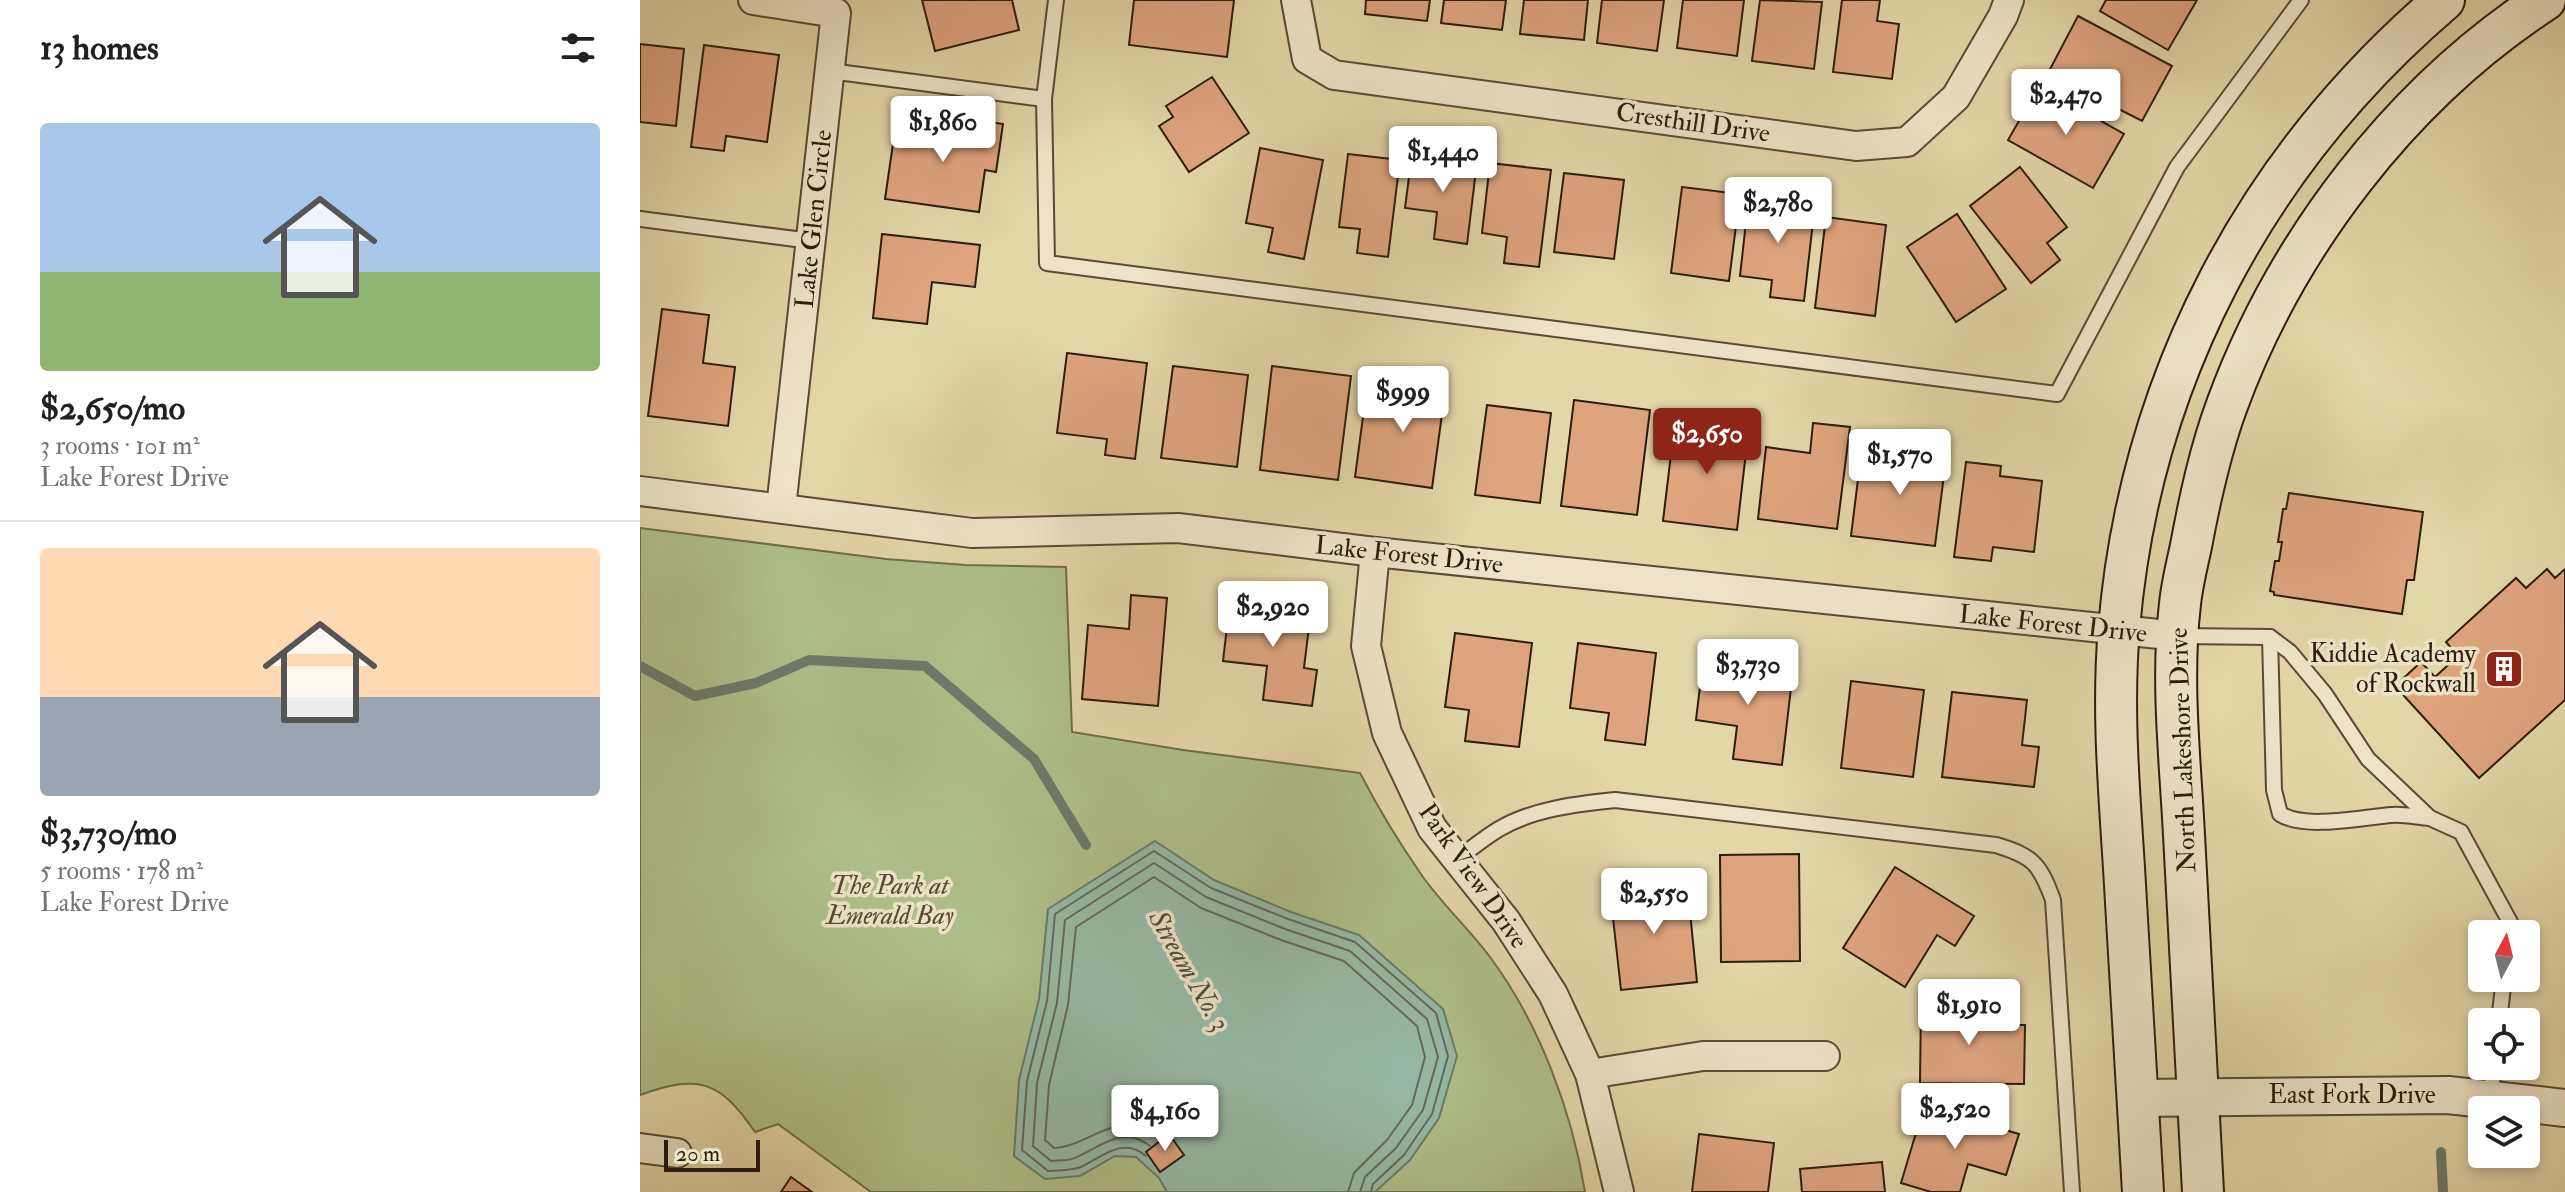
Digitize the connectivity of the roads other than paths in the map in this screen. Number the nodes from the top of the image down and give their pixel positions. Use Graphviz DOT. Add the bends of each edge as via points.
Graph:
graph roads {
  1 [pos="753,0"];
  2 [pos="1056,0"];
  3 [pos="1296,0"];
  4 [pos="2009,0"];
  5 [pos="2301,0"];
  6 [pos="2444,0"];
  7 [pos="2545,0"];
  8 [pos="830,71"];
  9 [pos="1044,99"];
  10 [pos="640,219"];
  11 [pos="811,241"];
  12 [pos="640,491"];
  13 [pos="781,508"];
  14 [pos="1375,552"];
  15 [pos="2119,631"];
  16 [pos="2178,636"];
  17 [pos="2270,637"];
  18 [pos="2430,818"];
  19 [pos="1457,859"];
  20 [pos="2509,920"];
  21 [pos="1825,1056"];
  22 [pos="1590,1074"];
  23 [pos="2492,1083"];
  24 [pos="2198,1096"];
  25 [pos="2138,1098"];
  26 [pos="2565,1108"];
  27 [pos="640,1148"];
  28 [pos="677,1153"];
  29 [pos="1619,1192"];
  30 [pos="2072,1192"];
  31 [pos="2143,1192"];
  32 [pos="2203,1192"];
  1 -- 8 [label="street, Lake Glen Circle" via="836,13"];
  2 -- 9 [label="lane"];
  3 -- 4 [label="street, Cresthill Drive" via="1307,59 1334,75 1856,146 1907,142 1956,97"];
  5 -- 9 [label="lane" via="2177,167 2057,394 1047,263"];
  6 -- 15 [label="main road" via="2342,100 2296,156 2248,226 2205,304 2158,425 2131,540"];
  7 -- 16 [label="main road, North Lakeshore Drive" via="2488,40 2411,112 2348,186 2293,268 2249,355 2215,441 2180,603"];
  8 -- 9 [label="lane"];
  8 -- 11 [label="street, Lake Glen Circle"];
  10 -- 11 [label="lane"];
  11 -- 13 [label="street, Lake Glen Circle"];
  12 -- 13 [label="street, Lake Forest Drive"];
  13 -- 14 [label="street, Lake Forest Drive" via="972,533 1178,528"];
  14 -- 15 [label="street, Lake Forest Drive"];
  14 -- 19 [label="street, Park View Drive" via="1366,646 1387,733 1432,828"];
  15 -- 16 [label="street, Lake Forest Drive"];
  15 -- 25 [label="main road" via="2117,745"];
  16 -- 17 [label="lane"];
  16 -- 24 [label="main road, North Lakeshore Drive"];
  17 -- 18 [label="lane" via="2325,694 2368,759"];
  17 -- 18 [label="lane" via="2274,790 2280,814 2302,820"];
  18 -- 20 [label="lane" via="2461,832"];
  19 -- 22 [label="street, Park View Drive" via="1506,921 1553,994"];
  19 -- 30 [label="lane" via="1500,828 1541,812 1615,800 2022,852 2044,874 2053,900"];
  21 -- 22 [label="street" via="1703,1056"];
  22 -- 29 [label="street, Park View Drive"];
  23 -- 24 [label="street, East Fork Drive" via="2448,1095"];
  23 -- 26 [label="street, East Fork Drive"];
  24 -- 25 [label="street, East Fork Drive"];
  24 -- 32 [label="main road, North Lakeshore Drive"];
  25 -- 31 [label="main road"];
  27 -- 28 [label="street"];
}
